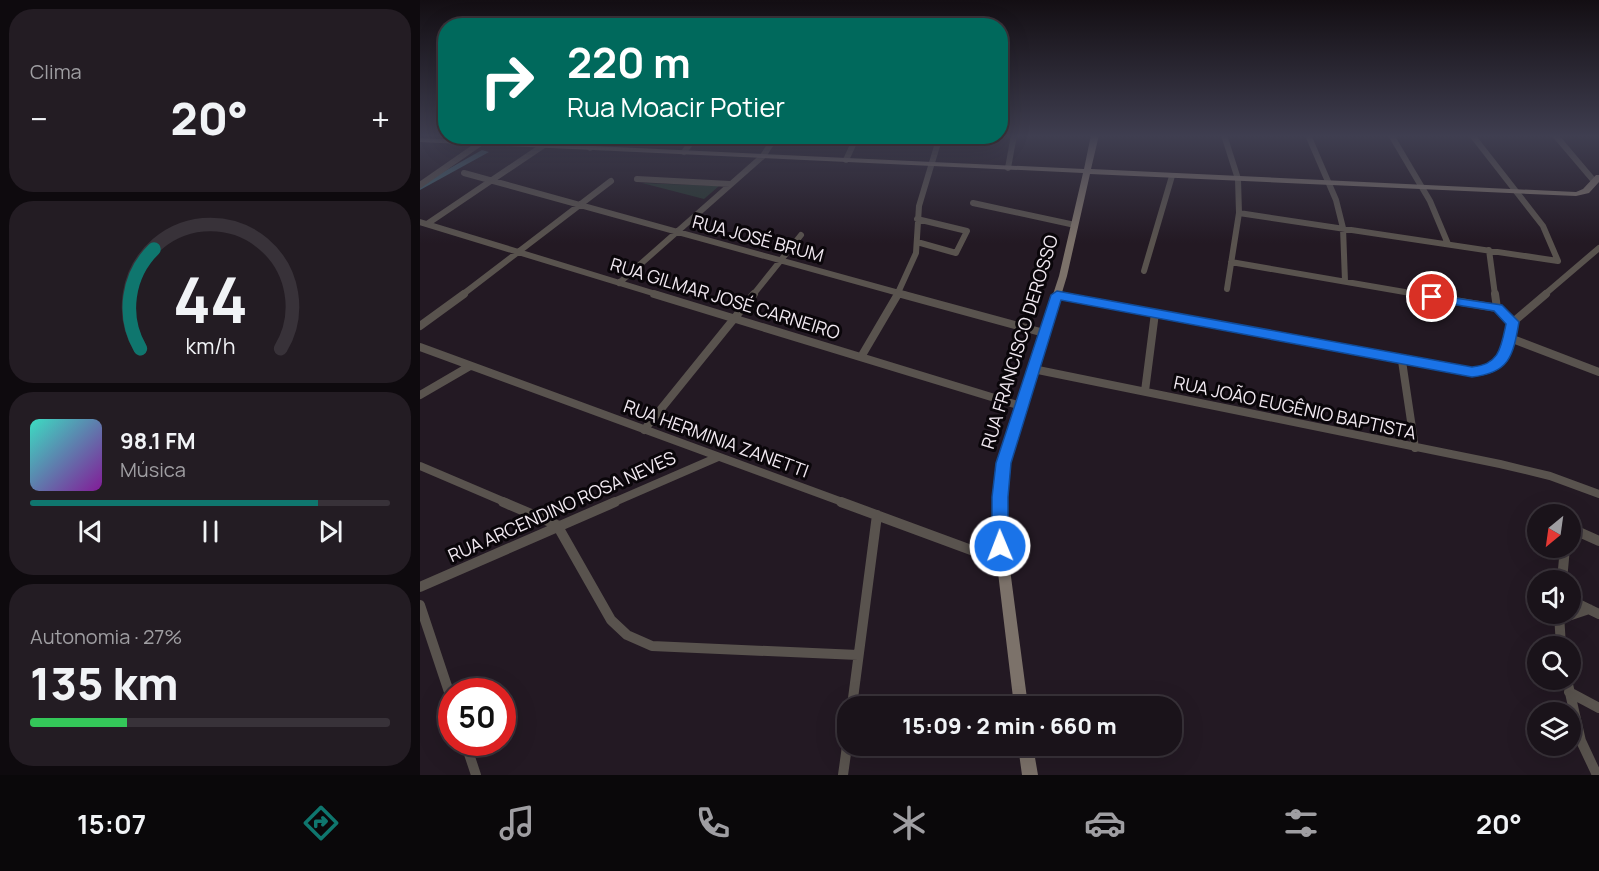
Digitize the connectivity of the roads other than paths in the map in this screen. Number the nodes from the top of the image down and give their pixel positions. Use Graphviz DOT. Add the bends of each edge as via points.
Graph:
graph roads {
  1 [pos="439,171"];
  2 [pos="506,171"];
  3 [pos="746,171"];
  4 [pos="930,171"];
  5 [pos="1071,171"];
  6 [pos="1236,171"];
  7 [pos="1324,171"];
  8 [pos="1410,171"];
  9 [pos="1500,171"];
  10 [pos="1088,172"];
  11 [pos="464,173"];
  12 [pos="1172,176"];
  13 [pos="637,178"];
  14 [pos="1238,179"];
  15 [pos="1597,179"];
  16 [pos="493,180"];
  17 [pos="611,181"];
  18 [pos="1329,183"];
  19 [pos="420,184"];
  20 [pos="730,184"];
  21 [pos="1419,187"];
  22 [pos="1515,191"];
  23 [pos="973,203"];
  24 [pos="579,204"];
  25 [pos="1239,213"];
  26 [pos="917,219"];
  27 [pos="423,223"];
  28 [pos="1075,225"];
  29 [pos="1343,228"];
  30 [pos="675,232"];
  31 [pos="801,235"];
  32 [pos="918,243"];
  33 [pos="1448,244"];
  34 [pos="1599,248"];
  35 [pos="1489,250"];
  36 [pos="520,253"];
  37 [pos="1596,255"];
  38 [pos="780,260"];
  39 [pos="1231,262"];
  40 [pos="1144,271"];
  41 [pos="1345,281"];
  42 [pos="619,283"];
  43 [pos="1227,289"];
  44 [pos="898,293"];
  45 [pos="1057,295"];
  46 [pos="1497,308"];
  47 [pos="1155,314"];
  48 [pos="734,318"];
  49 [pos="1512,322"];
  50 [pos="420,326"];
  51 [pos="1044,333"];
  52 [pos="1510,338"];
  53 [pos="420,347"];
  54 [pos="861,357"];
  55 [pos="1402,361"];
  56 [pos="470,366"];
  57 [pos="1033,369"];
  58 [pos="1599,372"];
  59 [pos="1145,391"];
  60 [pos="420,395"];
  61 [pos="1021,406"];
  62 [pos="644,430"];
  63 [pos="1415,448"];
  64 [pos="718,457"];
  65 [pos="420,466"];
  66 [pos="1599,494"];
  67 [pos="877,515"];
  68 [pos="557,525"];
  69 [pos="1581,533"];
  70 [pos="1599,541"];
  71 [pos="1001,561"];
  72 [pos="420,587"];
  73 [pos="420,605"];
  74 [pos="1581,605"];
  75 [pos="1589,609"];
  76 [pos="1581,611"];
  77 [pos="1599,614"];
  78 [pos="858,655"];
  79 [pos="444,678"];
  80 [pos="1569,692"];
  81 [pos="853,696"];
  82 [pos="1020,696"];
  83 [pos="1599,708"];
  84 [pos="470,756"];
  85 [pos="846,756"];
  86 [pos="1027,756"];
  87 [pos="476,775"];
  88 [pos="843,775"];
  89 [pos="1030,775"];
  90 [pos="1597,775"];
  1 -- 19 [label="street"];
  2 -- 16 [label="street"];
  3 -- 20 [label="street"];
  4 -- 26 [label="street"];
  5 -- 10 [label="main road"];
  6 -- 14 [label="street"];
  7 -- 18 [label="street"];
  8 -- 21 [label="street"];
  9 -- 22 [label="street"];
  10 -- 12 [label="main road"];
  10 -- 28 [label="main road, RUA FRANCISCO DEROSSO"];
  11 -- 16 [label="street, RUA JOSÉ BRUM"];
  12 -- 14 [label="main road"];
  12 -- 40 [label="street"];
  13 -- 20 [label="street"];
  14 -- 18 [label="main road"];
  14 -- 25 [label="street"];
  15 -- 22 [label="main road" via="1584,193"];
  16 -- 24 [label="street, RUA JOSÉ BRUM"];
  16 -- 27 [label="street"];
  17 -- 24 [label="street"];
  18 -- 21 [label="main road"];
  18 -- 29 [label="street"];
  20 -- 30 [label="street"];
  21 -- 22 [label="main road"];
  21 -- 33 [label="street" via="1430,201"];
  22 -- 35 [label="street" via="1543,226 1558,261"];
  23 -- 28 [label="street"];
  24 -- 30 [label="street, RUA JOSÉ BRUM"];
  24 -- 36 [label="street"];
  25 -- 29 [label="street"];
  25 -- 39 [label="street"];
  26 -- 32 [label="street"];
  26 -- 32 [label="street" via="967,231 956,253"];
  27 -- 36 [label="street, RUA GILMAR JOSÉ CARNEIRO"];
  28 -- 45 [label="main road, RUA FRANCISCO DEROSSO"];
  29 -- 33 [label="street"];
  29 -- 41 [label="street"];
  30 -- 38 [label="street, RUA JOSÉ BRUM"];
  30 -- 42 [label="street"];
  31 -- 38 [label="street"];
  32 -- 44 [label="street"];
  33 -- 35 [label="street"];
  34 -- 37 [label="street"];
  35 -- 46 [label="street"];
  36 -- 42 [label="street, RUA GILMAR JOSÉ CARNEIRO"];
  36 -- 50 [label="street"];
  37 -- 49 [label="street"];
  38 -- 44 [label="street, RUA JOSÉ BRUM"];
  38 -- 48 [label="street"];
  39 -- 41 [label="street"];
  39 -- 43 [label="street"];
  41 -- 46 [label="street"];
  42 -- 48 [label="street, RUA GILMAR JOSÉ CARNEIRO"];
  44 -- 51 [label="street, RUA JOSÉ BRUM"];
  44 -- 54 [label="street"];
  45 -- 47 [label="street"];
  45 -- 51 [label="main road, RUA FRANCISCO DEROSSO"];
  46 -- 49 [label="street"];
  47 -- 55 [label="street"];
  47 -- 59 [label="street"];
  48 -- 54 [label="street, RUA GILMAR JOSÉ CARNEIRO"];
  48 -- 62 [label="street"];
  49 -- 52 [label="street"];
  51 -- 57 [label="main road, RUA FRANCISCO DEROSSO"];
  52 -- 55 [label="street" via="1499,364 1490,370 1472,372"];
  52 -- 58 [label="street"];
  53 -- 56 [label="street, RUA HERMINIA ZANETTI"];
  54 -- 61 [label="street, RUA GILMAR JOSÉ CARNEIRO"];
  55 -- 63 [label="street"];
  56 -- 60 [label="street"];
  56 -- 62 [label="street, RUA HERMINIA ZANETTI"];
  57 -- 59 [label="street, RUA JOÃO EUGÊNIO BAPTISTA"];
  57 -- 61 [label="main road, RUA FRANCISCO DEROSSO"];
  59 -- 63 [label="street, RUA JOÃO EUGÊNIO BAPTISTA"];
  61 -- 71 [label="main road, RUA FRANCISCO DEROSSO" via="1004,463"];
  62 -- 64 [label="street, RUA HERMINIA ZANETTI"];
  63 -- 66 [label="street, RUA JOÃO EUGÊNIO BAPTISTA" via="1552,475"];
  64 -- 67 [label="street, RUA HERMINIA ZANETTI"];
  64 -- 68 [label="street, RUA ARCENDINO ROSA NEVES"];
  65 -- 68 [label="street"];
  67 -- 71 [label="street, RUA HERMINIA ZANETTI"];
  67 -- 78 [label="street"];
  68 -- 72 [label="street, RUA ARCENDINO ROSA NEVES"];
  68 -- 78 [label="street" via="611,620 627,635 652,646"];
  69 -- 70 [label="street"];
  71 -- 82 [label="main road, RUA FRANCISCO DEROSSO"];
  73 -- 79 [label="street"];
  74 -- 75 [label="street"];
  75 -- 76 [label="street"];
  75 -- 77 [label="street"];
  78 -- 81 [label="street"];
  80 -- 83 [label="street"];
  80 -- 90 [label="street" via="1581,741"];
  84 -- 87 [label="street"];
  85 -- 88 [label="street"];
  86 -- 89 [label="main road"];
}
